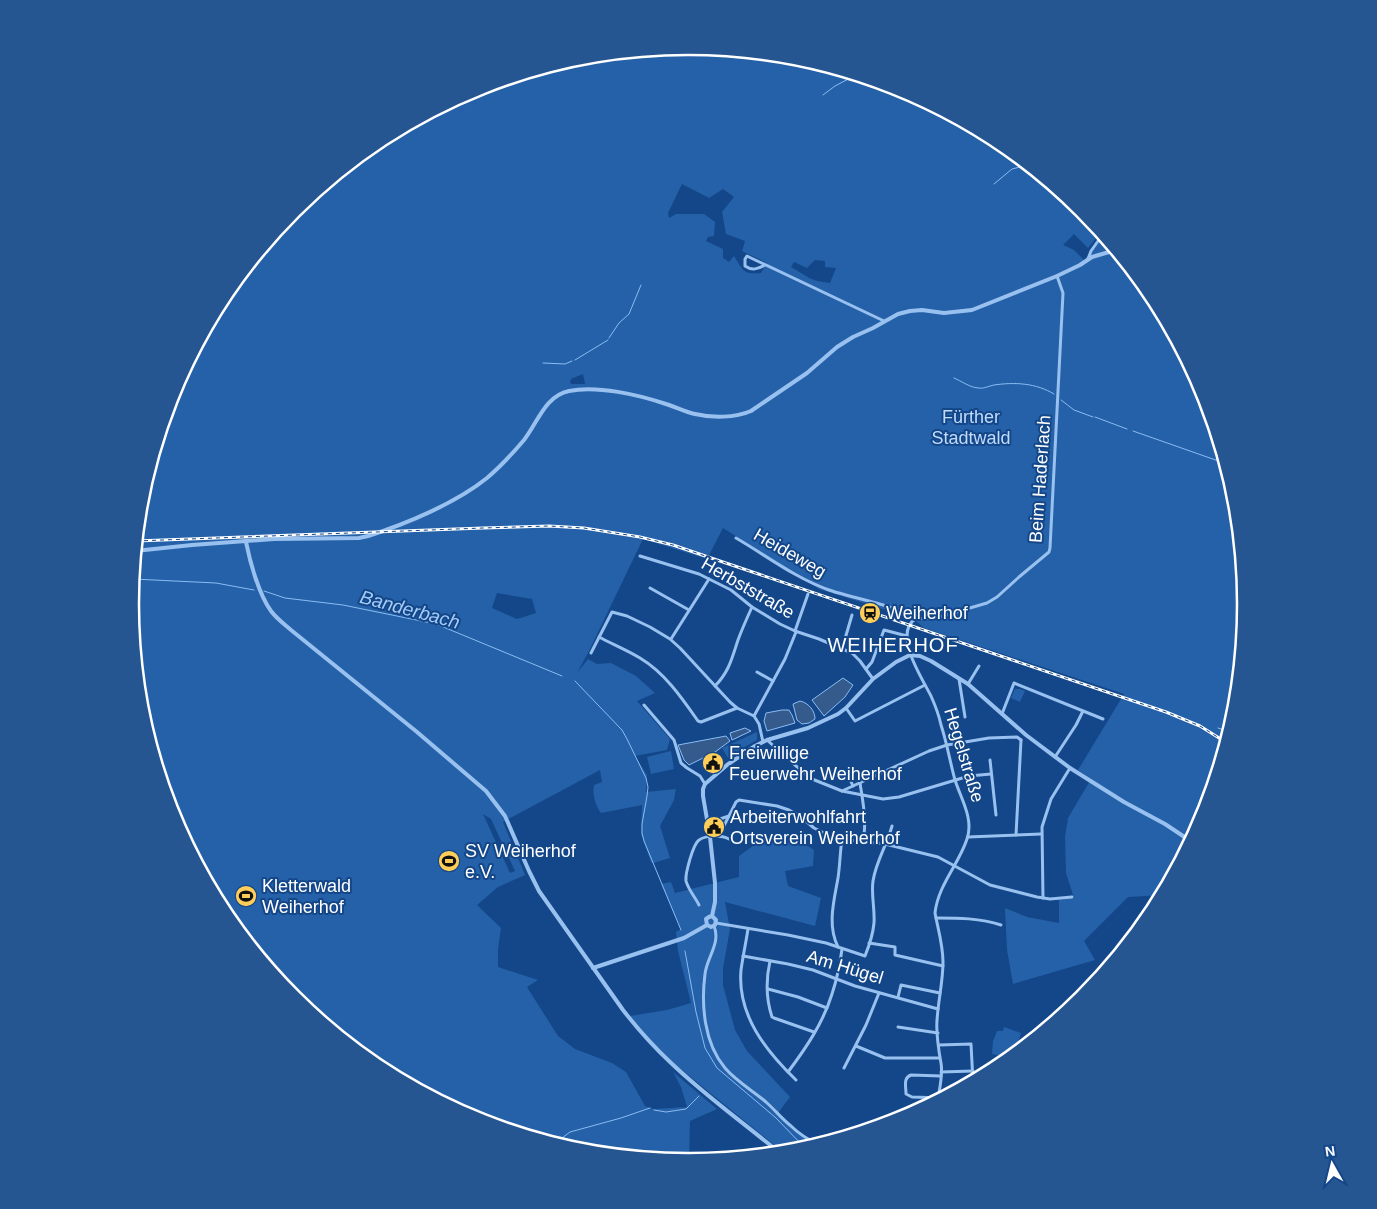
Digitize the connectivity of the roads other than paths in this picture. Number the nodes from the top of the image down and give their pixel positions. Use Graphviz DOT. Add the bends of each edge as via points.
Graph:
graph roads {
  1 [pos="1099,239"];
  2 [pos="1110,252"];
  3 [pos="1088,260"];
  4 [pos="765,265"];
  5 [pos="1057,276"];
  6 [pos="884,322"];
  7 [pos="736,538"];
  8 [pos="246,542"];
  9 [pos="142,551"];
  10 [pos="640,556"];
  11 [pos="709,579"];
  12 [pos="650,588"];
  13 [pos="808,594"];
  14 [pos="752,607"];
  15 [pos="689,610"];
  16 [pos="852,615"];
  17 [pos="915,619"];
  18 [pos="796,631"];
  19 [pos="599,636"];
  20 [pos="907,636"];
  21 [pos="670,640"];
  22 [pos="842,649"];
  23 [pos="590,653"];
  24 [pos="910,655"];
  25 [pos="979,666"];
  26 [pos="866,669"];
  27 [pos="757,672"];
  28 [pos="873,679"];
  29 [pos="959,679"];
  30 [pos="773,681"];
  31 [pos="968,684"];
  32 [pos="925,685"];
  33 [pos="715,686"];
  34 [pos="644,705"];
  35 [pos="737,708"];
  36 [pos="846,708"];
  37 [pos="1083,711"];
  38 [pos="1002,714"];
  39 [pos="754,716"];
  40 [pos="965,717"];
  41 [pos="1103,719"];
  42 [pos="1026,735"];
  43 [pos="1021,740"];
  44 [pos="765,741"];
  45 [pos="947,745"];
  46 [pos="1055,758"];
  47 [pos="990,760"];
  48 [pos="1070,768"];
  49 [pos="991,774"];
  50 [pos="848,775"];
  51 [pos="955,780"];
  52 [pos="860,783"];
  53 [pos="705,784"];
  54 [pos="853,786"];
  55 [pos="842,791"];
  56 [pos="862,795"];
  57 [pos="996,815"];
  58 [pos="729,816"];
  59 [pos="717,820"];
  60 [pos="708,821"];
  61 [pos="724,824"];
  62 [pos="892,826"];
  63 [pos="1041,834"];
  64 [pos="719,835"];
  65 [pos="1016,835"];
  66 [pos="710,837"];
  67 [pos="968,837"];
  68 [pos="1186,838"];
  69 [pos="729,839"];
  70 [pos="842,839"];
  71 [pos="863,841"];
  72 [pos="885,844"];
  73 [pos="954,865"];
  74 [pos="1072,897"];
  75 [pos="1043,898"];
  76 [pos="699,905"];
  77 [pos="712,916"];
  78 [pos="936,918"];
  79 [pos="707,925"];
  80 [pos="715,925"];
  81 [pos="1001,925"];
  82 [pos="748,928"];
  83 [pos="869,944"];
  84 [pos="841,948"];
  85 [pos="743,956"];
  86 [pos="770,961"];
  87 [pos="943,966"];
  88 [pos="593,968"];
  89 [pos="836,979"];
  90 [pos="768,989"];
  91 [pos="879,993"];
  92 [pos="940,993"];
  93 [pos="898,997"];
  94 [pos="827,1008"];
  95 [pos="938,1009"];
  96 [pos="898,1027"];
  97 [pos="814,1032"];
  98 [pos="938,1033"];
  99 [pos="939,1045"];
  100 [pos="856,1046"];
  101 [pos="939,1058"];
  102 [pos="844,1068"];
  103 [pos="973,1071"];
  104 [pos="788,1072"];
  105 [pos="941,1074"];
  106 [pos="796,1080"];
  107 [pos="939,1093"];
  108 [pos="931,1098"];
  109 [pos="810,1140"];
  110 [pos="772,1147"];
  1 -- 3 [label="street"];
  2 -- 3 [label="street"];
  3 -- 5 [label="street"];
  4 -- 4 [label="street" via="747,256 745,259 748,269"];
  4 -- 6 [label="street"];
  5 -- 6 [label="street" via="972,310 944,313 910,311"];
  5 -- 17 [label="street, Beim Haderlach" via="1064,293 1049,552 987,603 938,617"];
  6 -- 8 [label="street" via="837,347 807,373 744,414 707,416 630,394 600,390 569,391 547,405 524,440 487,478 420,516 359,538"];
  7 -- 17 [label="street, Heideweg" via="813,584 883,605"];
  8 -- 9 [label="street"];
  8 -- 88 [label="street" via="263,595 274,615 486,791 508,821 534,881"];
  10 -- 11 [label="street, Herbststraße"];
  11 -- 14 [label="street, Herbststraße" via="731,590"];
  11 -- 15 [label="street"];
  12 -- 15 [label="street"];
  13 -- 18 [label="street"];
  14 -- 18 [label="street, Herbststraße"];
  14 -- 33 [label="street" via="726,672"];
  15 -- 21 [label="street"];
  16 -- 22 [label="street"];
  17 -- 20 [label="street"];
  18 -- 22 [label="street, Herbststraße"];
  18 -- 30 [label="street"];
  19 -- 21 [label="street" via="612,612 628,616"];
  19 -- 23 [label="street"];
  19 -- 35 [label="street" via="642,658 658,671 698,721"];
  20 -- 24 [label="street"];
  20 -- 26 [label="street" via="884,630 872,662"];
  21 -- 33 [label="street"];
  22 -- 26 [label="street, Herbststraße" via="855,655"];
  24 -- 28 [label="street"];
  24 -- 29 [label="street" via="931,661"];
  24 -- 32 [label="street, Hegelstraße"];
  25 -- 31 [label="street"];
  26 -- 28 [label="street, Herbststraße"];
  27 -- 30 [label="street"];
  28 -- 36 [label="street"];
  29 -- 31 [label="street"];
  29 -- 40 [label="street"];
  30 -- 39 [label="street"];
  31 -- 38 [label="street"];
  32 -- 36 [label="street" via="855,721"];
  32 -- 45 [label="street, Hegelstraße" via="938,713"];
  33 -- 35 [label="street"];
  34 -- 53 [label="street" via="674,740 681,763 700,776"];
  35 -- 39 [label="street"];
  36 -- 44 [label="street" via="808,728"];
  37 -- 38 [label="street" via="1014,683"];
  37 -- 41 [label="street"];
  37 -- 46 [label="street"];
  38 -- 42 [label="street"];
  39 -- 44 [label="street"];
  42 -- 43 [label="street"];
  42 -- 46 [label="street"];
  43 -- 45 [label="street" via="1017,737 989,738"];
  43 -- 65 [label="street"];
  44 -- 53 [label="street" via="734,760"];
  44 -- 55 [label="street" via="804,774"];
  45 -- 51 [label="street, Hegelstraße"];
  45 -- 52 [label="street"];
  46 -- 48 [label="street"];
  47 -- 49 [label="street"];
  48 -- 63 [label="street" via="1051,799"];
  48 -- 68 [label="street"];
  49 -- 51 [label="street"];
  49 -- 57 [label="street"];
  50 -- 54 [label="street"];
  51 -- 56 [label="street" via="883,799"];
  51 -- 67 [label="street, Hegelstraße" via="968,816"];
  52 -- 54 [label="street"];
  52 -- 56 [label="street"];
  53 -- 60 [label="street" via="702,789"];
  54 -- 55 [label="street"];
  55 -- 56 [label="street"];
  56 -- 71 [label="street" via="865,813"];
  58 -- 59 [label="street"];
  58 -- 61 [label="street"];
  58 -- 70 [label="street" via="739,800 778,806 800,816 821,832"];
  59 -- 60 [label="street"];
  59 -- 61 [label="street"];
  60 -- 66 [label="street"];
  61 -- 64 [label="street"];
  62 -- 72 [label="street"];
  63 -- 65 [label="street"];
  63 -- 75 [label="street"];
  64 -- 66 [label="street"];
  64 -- 69 [label="street"];
  65 -- 67 [label="street"];
  66 -- 76 [label="street" via="697,842 686,876"];
  66 -- 77 [label="street" via="715,883"];
  67 -- 73 [label="street, Hegelstraße"];
  70 -- 71 [label="street"];
  70 -- 84 [label="street" via="832,924 833,934"];
  71 -- 72 [label="street"];
  72 -- 73 [label="street" via="938,857"];
  72 -- 83 [label="street" via="872,883 874,924"];
  73 -- 75 [label="street" via="990,885"];
  73 -- 78 [label="street, Hegelstraße" via="936,904"];
  74 -- 75 [label="street"];
  77 -- 79 [label="street" via="706,919"];
  77 -- 80 [label="street" via="716,919"];
  78 -- 81 [label="street" via="969,919"];
  78 -- 87 [label="street"];
  79 -- 80 [label="street"];
  79 -- 88 [label="street" via="684,938"];
  80 -- 82 [label="street"];
  80 -- 109 [label="street" via="716,937 705,973 704,999 711,1046 730,1073"];
  82 -- 84 [label="street"];
  82 -- 85 [label="street"];
  83 -- 84 [label="street" via="865,956"];
  83 -- 87 [label="street" via="894,947 895,955"];
  84 -- 89 [label="street"];
  85 -- 86 [label="street, Am Hügel"];
  85 -- 104 [label="street" via="741,986 749,1017 764,1045"];
  86 -- 89 [label="street, Am Hügel" via="813,970"];
  86 -- 90 [label="street"];
  87 -- 92 [label="street"];
  88 -- 110 [label="street" via="622,1010 659,1052"];
  89 -- 91 [label="street, Am Hügel"];
  89 -- 94 [label="street"];
  90 -- 94 [label="street"];
  90 -- 97 [label="street" via="774,1018"];
  91 -- 93 [label="street, Am Hügel"];
  91 -- 100 [label="street"];
  92 -- 93 [label="street" via="901,985"];
  92 -- 95 [label="street"];
  93 -- 95 [label="street, Am Hügel"];
  94 -- 97 [label="street"];
  95 -- 98 [label="street"];
  96 -- 98 [label="street"];
  97 -- 104 [label="street"];
  98 -- 99 [label="street"];
  99 -- 101 [label="street"];
  99 -- 103 [label="street" via="972,1044"];
  100 -- 101 [label="street" via="885,1058"];
  100 -- 102 [label="street"];
  101 -- 105 [label="street"];
  103 -- 105 [label="street"];
  104 -- 106 [label="street"];
  105 -- 107 [label="street"];
  105 -- 108 [label="street" via="911,1075 905,1080 906,1094"];
}
